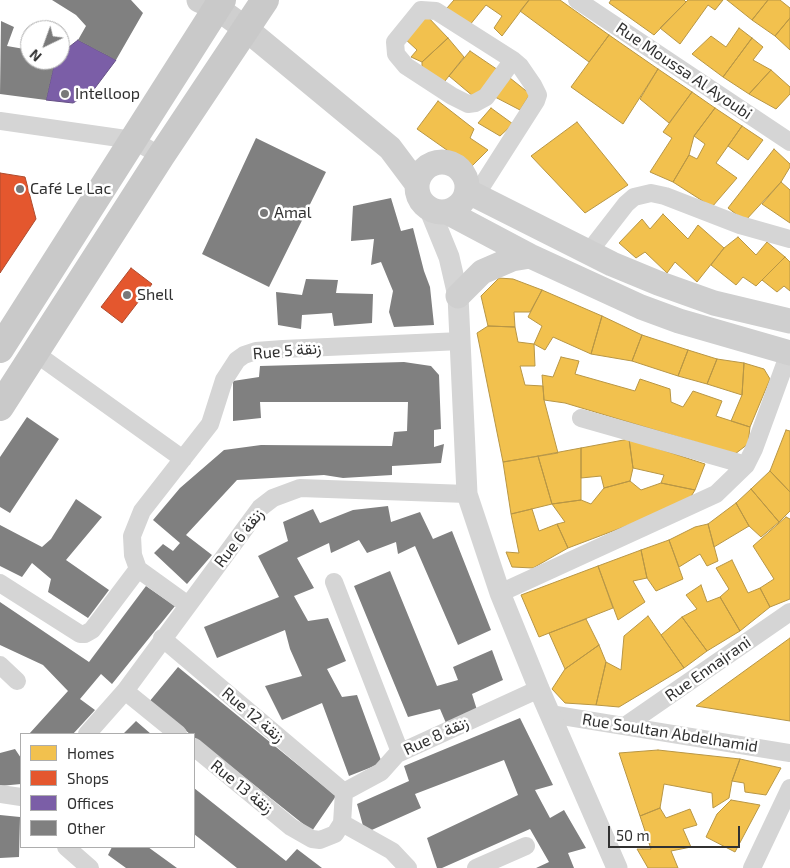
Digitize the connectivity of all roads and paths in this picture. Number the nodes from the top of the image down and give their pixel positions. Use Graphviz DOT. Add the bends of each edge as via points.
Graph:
graph roads {
  1 [pos="265,0"];
  2 [pos="577,0"];
  3 [pos="213,3"];
  4 [pos="246,29"];
  5 [pos="513,60"];
  6 [pos="0,121"];
  7 [pos="133,140"];
  8 [pos="790,142"];
  9 [pos="390,148"];
  10 [pos="161,156"];
  11 [pos="435,163"];
  12 [pos="417,184"];
  13 [pos="472,193"];
  14 [pos="439,211"];
  15 [pos="790,239"];
  16 [pos="588,253"];
  17 [pos="530,256"];
  18 [pos="458,296"];
  19 [pos="790,321"];
  20 [pos="461,341"];
  21 [pos="0,349"];
  22 [pos="35,353"];
  23 [pos="790,353"];
  24 [pos="0,407"];
  25 [pos="581,418"];
  26 [pos="183,459"];
  27 [pos="746,465"];
  28 [pos="467,494"];
  29 [pos="138,569"];
  30 [pos="334,582"];
  31 [pos="0,583"];
  32 [pos="500,593"];
  33 [pos="188,605"];
  34 [pos="790,612"];
  35 [pos="162,638"];
  36 [pos="0,665"];
  37 [pos="17,681"];
  38 [pos="539,689"];
  39 [pos="124,690"];
  40 [pos="550,714"];
  41 [pos="625,726"];
  42 [pos="88,733"];
  43 [pos="177,733"];
  44 [pos="195,748"];
  45 [pos="400,752"];
  46 [pos="790,752"];
  47 [pos="790,788"];
  48 [pos="344,792"];
  49 [pos="0,794"];
  50 [pos="20,797"];
  51 [pos="342,823"];
  52 [pos="526,846"];
  53 [pos="67,848"];
  54 [pos="90,868"];
  55 [pos="408,868"];
  56 [pos="476,868"];
  57 [pos="617,868"];
  58 [pos="752,868"];
  1 -- 4 [label="main road"];
  2 -- 8 [label="street, Rue Moussa Al Ayoubi"];
  3 -- 4 [label="main road"];
  3 -- 7 [label="main road"];
  4 -- 9 [label="main road"];
  4 -- 10 [label="main road"];
  5 -- 5 [label="street" via="436,11 421,10 395,42 396,54 406,66 468,104 486,97"];
  5 -- 13 [label="street" via="538,95"];
  6 -- 7 [label="street"];
  7 -- 10 [label="street"];
  7 -- 21 [label="main road"];
  9 -- 11 [label="main road"];
  9 -- 12 [label="main road"];
  10 -- 22 [label="main road"];
  11 -- 12 [label="main road" via="426,168"];
  11 -- 13 [label="main road" via="445,162 458,168"];
  12 -- 14 [label="main road" via="422,202"];
  13 -- 14 [label="main road" via="460,204"];
  13 -- 16 [label="main road"];
  14 -- 17 [label="main road"];
  14 -- 18 [label="street" via="442,238"];
  15 -- 16 [label="street" via="740,226 651,193 634,197 626,204"];
  16 -- 19 [label="main road" via="714,303"];
  17 -- 18 [label="main road" via="512,259 482,272"];
  17 -- 23 [label="main road" via="659,314"];
  18 -- 20 [label="street"];
  20 -- 26 [label="street, Rue 5 زنقة" via="284,349 244,354 224,380 210,424"];
  20 -- 28 [label="street"];
  22 -- 24 [label="main road"];
  22 -- 26 [label="street"];
  23 -- 27 [label="street"];
  25 -- 27 [label="street"];
  26 -- 29 [label="street, Rue 5 زنقة" via="142,511 134,528 133,555"];
  27 -- 32 [label="street" via="716,494"];
  28 -- 32 [label="street"];
  28 -- 33 [label="street, Rue 6 زنقة" via="300,488 285,492 260,508"];
  29 -- 31 [label="street" via="92,630 85,634 80,634"];
  29 -- 33 [label="street"];
  30 -- 45 [label="street"];
  32 -- 38 [label="street"];
  33 -- 35 [label="street, Rue 6 زنقة"];
  34 -- 41 [label="street, Rue Ennajrani"];
  35 -- 39 [label="street, Rue 6 زنقة"];
  35 -- 48 [label="street, Rue 12 زنقة"];
  36 -- 37 [label="street"];
  38 -- 40 [label="street"];
  38 -- 45 [label="street, Rue 8 زنقة"];
  39 -- 42 [label="street, Rue 6 زنقة"];
  39 -- 43 [label="street"];
  40 -- 41 [label="street, Rue Soultan Abdelhamid"];
  40 -- 57 [label="street"];
  41 -- 46 [label="street, Rue Soultan Abdelhamid"];
  44 -- 51 [label="street, Rue 13 زنقة" via="291,827 312,839 320,840 335,834"];
  45 -- 48 [label="street, Rue 8 زنقة" via="380,772"];
  47 -- 58 [label="street"];
  48 -- 51 [label="street"];
  49 -- 50 [label="street"];
  51 -- 55 [label="street" via="392,851"];
  52 -- 56 [label="street"];
  53 -- 54 [label="street"];
}
